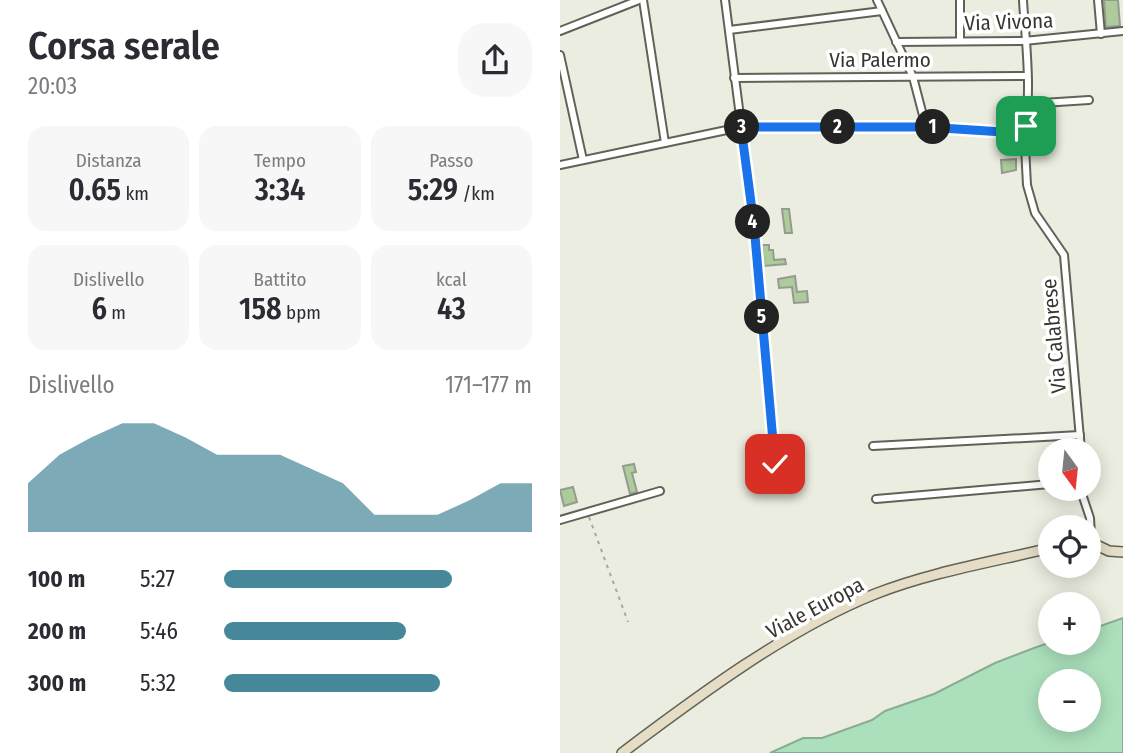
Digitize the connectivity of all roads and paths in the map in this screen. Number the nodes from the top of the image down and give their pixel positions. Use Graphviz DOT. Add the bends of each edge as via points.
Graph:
graph roads {
  1 [pos="641,0"];
  2 [pos="725,0"];
  3 [pos="877,0"];
  4 [pos="960,0"];
  5 [pos="1023,0"];
  6 [pos="1098,0"];
  7 [pos="882,12"];
  8 [pos="729,30"];
  9 [pos="560,31"];
  10 [pos="1123,31"];
  11 [pos="1101,34"];
  12 [pos="896,41"];
  13 [pos="960,41"];
  14 [pos="1024,41"];
  15 [pos="560,55"];
  16 [pos="1026,76"];
  17 [pos="913,77"];
  18 [pos="734,78"];
  19 [pos="1089,100"];
  20 [pos="1027,104"];
  21 [pos="741,127"];
  22 [pos="926,127"];
  23 [pos="1019,133"];
  24 [pos="665,143"];
  25 [pos="583,160"];
  26 [pos="560,165"];
  27 [pos="765,350"];
  28 [pos="1080,435"];
  29 [pos="1080,438"];
  30 [pos="873,446"];
  31 [pos="775,464"];
  32 [pos="1038,485"];
  33 [pos="660,491"];
  34 [pos="876,499"];
  35 [pos="588,512"];
  36 [pos="560,520"];
  37 [pos="1101,546"];
  38 [pos="1038,551"];
  39 [pos="1123,552"];
  40 [pos="628,622"];
  41 [pos="622,753"];
  1 -- 9 [label="street"];
  1 -- 24 [label="street"];
  2 -- 8 [label="street"];
  3 -- 7 [label="street"];
  4 -- 13 [label="street"];
  5 -- 14 [label="street"];
  6 -- 11 [label="street"];
  7 -- 8 [label="street"];
  7 -- 12 [label="street"];
  8 -- 18 [label="street"];
  10 -- 11 [label="street, Via Vivona"];
  11 -- 14 [label="street, Via Vivona"];
  12 -- 13 [label="street, Via Vivona"];
  12 -- 17 [label="street"];
  13 -- 14 [label="street, Via Vivona"];
  14 -- 16 [label="street"];
  15 -- 25 [label="street"];
  16 -- 17 [label="street, Via Palermo"];
  16 -- 20 [label="street"];
  17 -- 18 [label="street, Via Palermo"];
  17 -- 22 [label="street"];
  18 -- 21 [label="street"];
  19 -- 20 [label="street"];
  20 -- 23 [label="street" via="1026,126"];
  21 -- 22 [label="street"];
  21 -- 24 [label="street"];
  21 -- 27 [label="street"];
  22 -- 23 [label="street"];
  23 -- 28 [label="street, Via Calabrese" via="1035,213 1064,255"];
  24 -- 25 [label="street"];
  25 -- 26 [label="street"];
  27 -- 31 [label="path"];
  28 -- 29 [label="street, Via Calabrese"];
  28 -- 30 [label="street"];
  32 -- 34 [label="street"];
  33 -- 35 [label="street"];
  35 -- 36 [label="street"];
  35 -- 40 [label="path"];
  37 -- 39 [label="street"];
  38 -- 41 [label="street, Viale Europa" via="874,594 822,620 697,697"];
}
